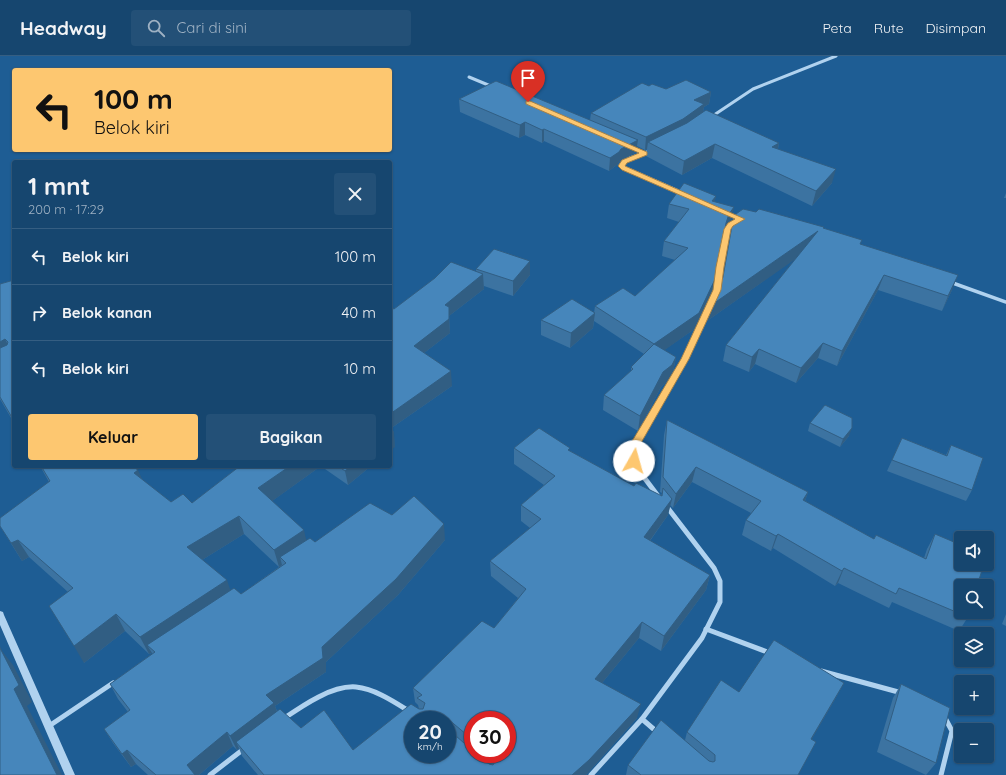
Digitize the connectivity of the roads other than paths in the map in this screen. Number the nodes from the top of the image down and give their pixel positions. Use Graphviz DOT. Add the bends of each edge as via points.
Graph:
graph roads {
  1 [pos="836,56"];
  2 [pos="469,77"];
  3 [pos="498,90"];
  4 [pos="706,120"];
  5 [pos="655,148"];
  6 [pos="638,150"];
  7 [pos="645,153"];
  8 [pos="687,195"];
  9 [pos="735,216"];
  10 [pos="943,280"];
  11 [pos="1006,302"];
  12 [pos="0,615"];
  13 [pos="706,629"];
  14 [pos="773,654"];
  15 [pos="818,670"];
  16 [pos="115,681"];
  17 [pos="910,696"];
  18 [pos="409,711"];
  19 [pos="940,712"];
  20 [pos="642,719"];
  21 [pos="279,722"];
  22 [pos="48,726"];
  23 [pos="663,738"];
  24 [pos="247,746"];
  25 [pos="70,775"];
  26 [pos="210,775"];
  27 [pos="591,775"];
  28 [pos="941,775"];
  1 -- 4 [label="street" via="753,89"];
  2 -- 3 [label="street"];
  5 -- 7 [label="street"];
  6 -- 7 [label="street"];
  7 -- 8 [label="street" via="630,158 621,166"];
  9 -- 13 [label="street" via="741,219 730,224 728,229 717,290 685,359 636,443 634,461 642,476 714,568 720,581 720,602"];
  10 -- 11 [label="street"];
  12 -- 22 [label="street"];
  13 -- 14 [label="street"];
  13 -- 20 [label="street"];
  15 -- 17 [label="street"];
  16 -- 22 [label="street"];
  18 -- 21 [label="street" via="385,695 355,686 322,696"];
  19 -- 28 [label="street" via="952,731"];
  20 -- 23 [label="street"];
  20 -- 27 [label="street"];
  22 -- 25 [label="street"];
  24 -- 26 [label="street"];
}
